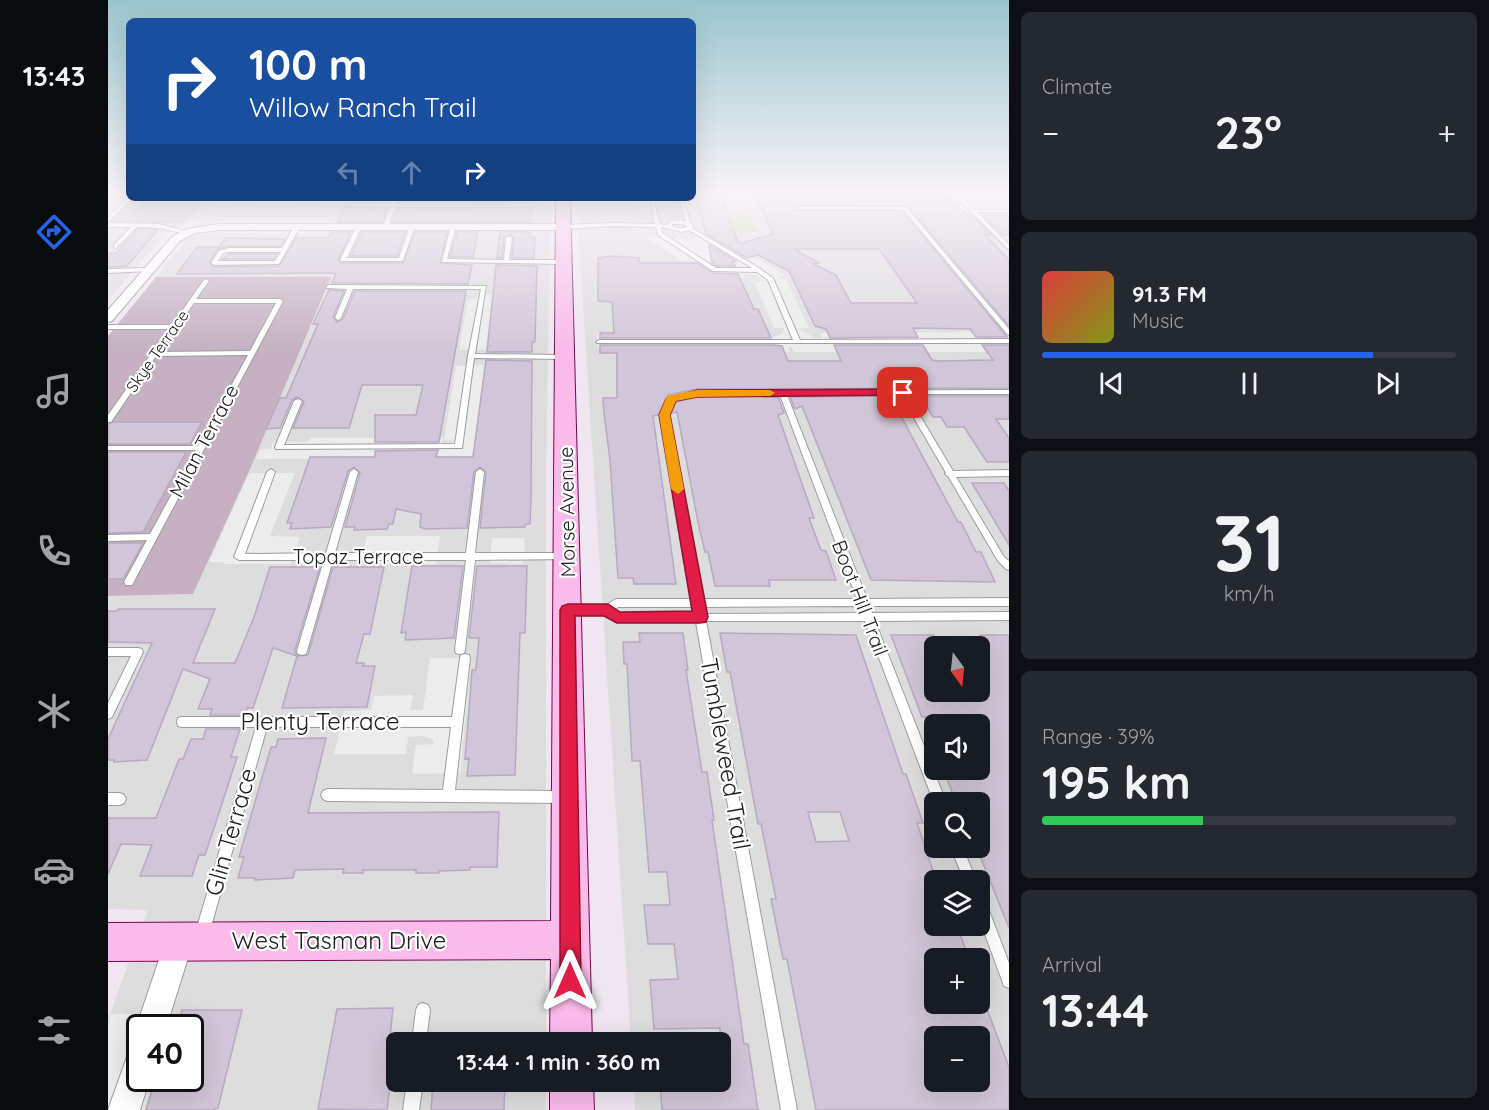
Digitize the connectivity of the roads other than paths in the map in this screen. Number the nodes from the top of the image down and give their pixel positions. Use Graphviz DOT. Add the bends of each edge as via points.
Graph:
graph roads {
  1 [pos="170,246"];
  2 [pos="286,246"];
  3 [pos="350,246"];
  4 [pos="406,246"];
  5 [pos="448,246"];
  6 [pos="508,246"];
  7 [pos="566,246"];
  8 [pos="678,246"];
  9 [pos="720,246"];
  10 [pos="936,246"];
  11 [pos="284,250"];
  12 [pos="506,262"];
  13 [pos="564,262"];
  14 [pos="149,270"];
  15 [pos="758,270"];
  16 [pos="108,271"];
  17 [pos="206,282"];
  18 [pos="329,286"];
  19 [pos="351,287"];
  20 [pos="192,301"];
  21 [pos="108,318"];
  22 [pos="338,318"];
  23 [pos="108,327"];
  24 [pos="174,327"];
  25 [pos="1009,333"];
  26 [pos="797,341"];
  27 [pos="1009,341"];
  28 [pos="599,342"];
  29 [pos="252,353"];
  30 [pos="155,354"];
  31 [pos="471,356"];
  32 [pos="565,357"];
  33 [pos="1009,392"];
  34 [pos="783,393"];
  35 [pos="903,393"];
  36 [pos="298,401"];
  37 [pos="108,420"];
  38 [pos="108,448"];
  39 [pos="201,448"];
  40 [pos="272,472"];
  41 [pos="354,472"];
  42 [pos="480,472"];
  43 [pos="1009,473"];
  44 [pos="949,474"];
  45 [pos="153,537"];
  46 [pos="108,538"];
  47 [pos="567,556"];
  48 [pos="329,557"];
  49 [pos="471,557"];
  50 [pos="1009,567"];
  51 [pos="129,582"];
  52 [pos="698,602"];
  53 [pos="861,602"];
  54 [pos="1009,602"];
  55 [pos="568,610"];
  56 [pos="608,610"];
  57 [pos="1009,616"];
  58 [pos="700,617"];
  59 [pos="867,617"];
  60 [pos="302,651"];
  61 [pos="108,652"];
  62 [pos="108,714"];
  63 [pos="182,722"];
  64 [pos="263,722"];
  65 [pos="457,722"];
  66 [pos="936,792"];
  67 [pos="327,795"];
  68 [pos="448,796"];
  69 [pos="568,797"];
  70 [pos="990,931"];
  71 [pos="570,940"];
  72 [pos="108,942"];
  73 [pos="189,942"];
  74 [pos="1009,981"];
  75 [pos="423,1010"];
  76 [pos="157,1014"];
  77 [pos="420,1032"];
  78 [pos="571,1032"];
  79 [pos="130,1092"];
  80 [pos="414,1092"];
  81 [pos="572,1092"];
  82 [pos="124,1110"];
  83 [pos="411,1110"];
  84 [pos="572,1110"];
  85 [pos="789,1110"];
  1 -- 14 [label="street"];
  2 -- 11 [label="lane"];
  3 -- 4 [label="lane" via="344,260 401,260"];
  5 -- 12 [label="lane" via="444,261"];
  6 -- 12 [label="lane"];
  7 -- 13 [label="street, Morse Avenue"];
  8 -- 15 [label="lane" via="715,270"];
  9 -- 15 [label="lane"];
  10 -- 25 [label="lane"];
  11 -- 11 [label="lane" via="228,250 221,252 214,263 277,263"];
  12 -- 13 [label="lane"];
  13 -- 32 [label="street, Morse Avenue"];
  14 -- 16 [label="lane"];
  14 -- 21 [label="street"];
  15 -- 26 [label="lane" via="771,279"];
  17 -- 20 [label="lane, Skye Terrace"];
  18 -- 19 [label="lane"];
  19 -- 22 [label="lane"];
  19 -- 31 [label="lane" via="484,287"];
  20 -- 24 [label="lane, Skye Terrace"];
  20 -- 29 [label="lane, Milan Terrace" via="280,301"];
  23 -- 24 [label="lane"];
  24 -- 30 [label="lane, Skye Terrace"];
  26 -- 27 [label="lane"];
  26 -- 28 [label="lane"];
  29 -- 30 [label="lane"];
  29 -- 39 [label="lane, Milan Terrace"];
  30 -- 37 [label="lane, Skye Terrace"];
  31 -- 32 [label="lane"];
  31 -- 36 [label="lane" via="459,446 279,447"];
  32 -- 47 [label="street, Morse Avenue"];
  33 -- 35 [label="lane"];
  34 -- 35 [label="lane"];
  34 -- 52 [label="lane, Tumbleweed Trail" via="697,393 671,399 664,415"];
  34 -- 53 [label="lane, Boot Hill Trail"];
  35 -- 44 [label="lane"];
  38 -- 39 [label="lane"];
  39 -- 45 [label="lane, Milan Terrace"];
  40 -- 48 [label="lane, Topaz Terrace" via="239,557"];
  41 -- 48 [label="lane"];
  42 -- 49 [label="lane"];
  43 -- 44 [label="lane"];
  44 -- 50 [label="lane"];
  45 -- 46 [label="lane"];
  45 -- 51 [label="lane, Milan Terrace"];
  47 -- 49 [label="lane, Topaz Terrace"];
  47 -- 55 [label="street, Morse Avenue"];
  48 -- 49 [label="lane, Topaz Terrace"];
  48 -- 60 [label="lane"];
  49 -- 65 [label="lane"];
  52 -- 53 [label="lane"];
  52 -- 56 [label="lane" via="616,603"];
  52 -- 58 [label="lane, Tumbleweed Trail"];
  53 -- 54 [label="lane"];
  53 -- 59 [label="lane, Boot Hill Trail"];
  55 -- 56 [label="lane"];
  55 -- 69 [label="street, Morse Avenue"];
  56 -- 58 [label="lane" via="617,618"];
  57 -- 59 [label="lane"];
  58 -- 59 [label="lane"];
  58 -- 85 [label="lane, Tumbleweed Trail"];
  59 -- 66 [label="lane, Boot Hill Trail"];
  61 -- 62 [label="lane" via="138,652"];
  63 -- 64 [label="lane, Plenty Terrace"];
  64 -- 65 [label="lane, Plenty Terrace"];
  64 -- 73 [label="lane, Glin Terrace"];
  65 -- 68 [label="lane"];
  67 -- 68 [label="lane"];
  68 -- 69 [label="lane"];
  69 -- 71 [label="street, Morse Avenue"];
  70 -- 74 [label="lane"];
  71 -- 73 [label="street, West Tasman Drive"];
  71 -- 78 [label="street, Morse Avenue"];
  72 -- 73 [label="street, West Tasman Drive"];
  73 -- 76 [label="street"];
  75 -- 77 [label="lane"];
  79 -- 82 [label="street"];
  80 -- 83 [label="lane"];
  81 -- 84 [label="street"];
}
